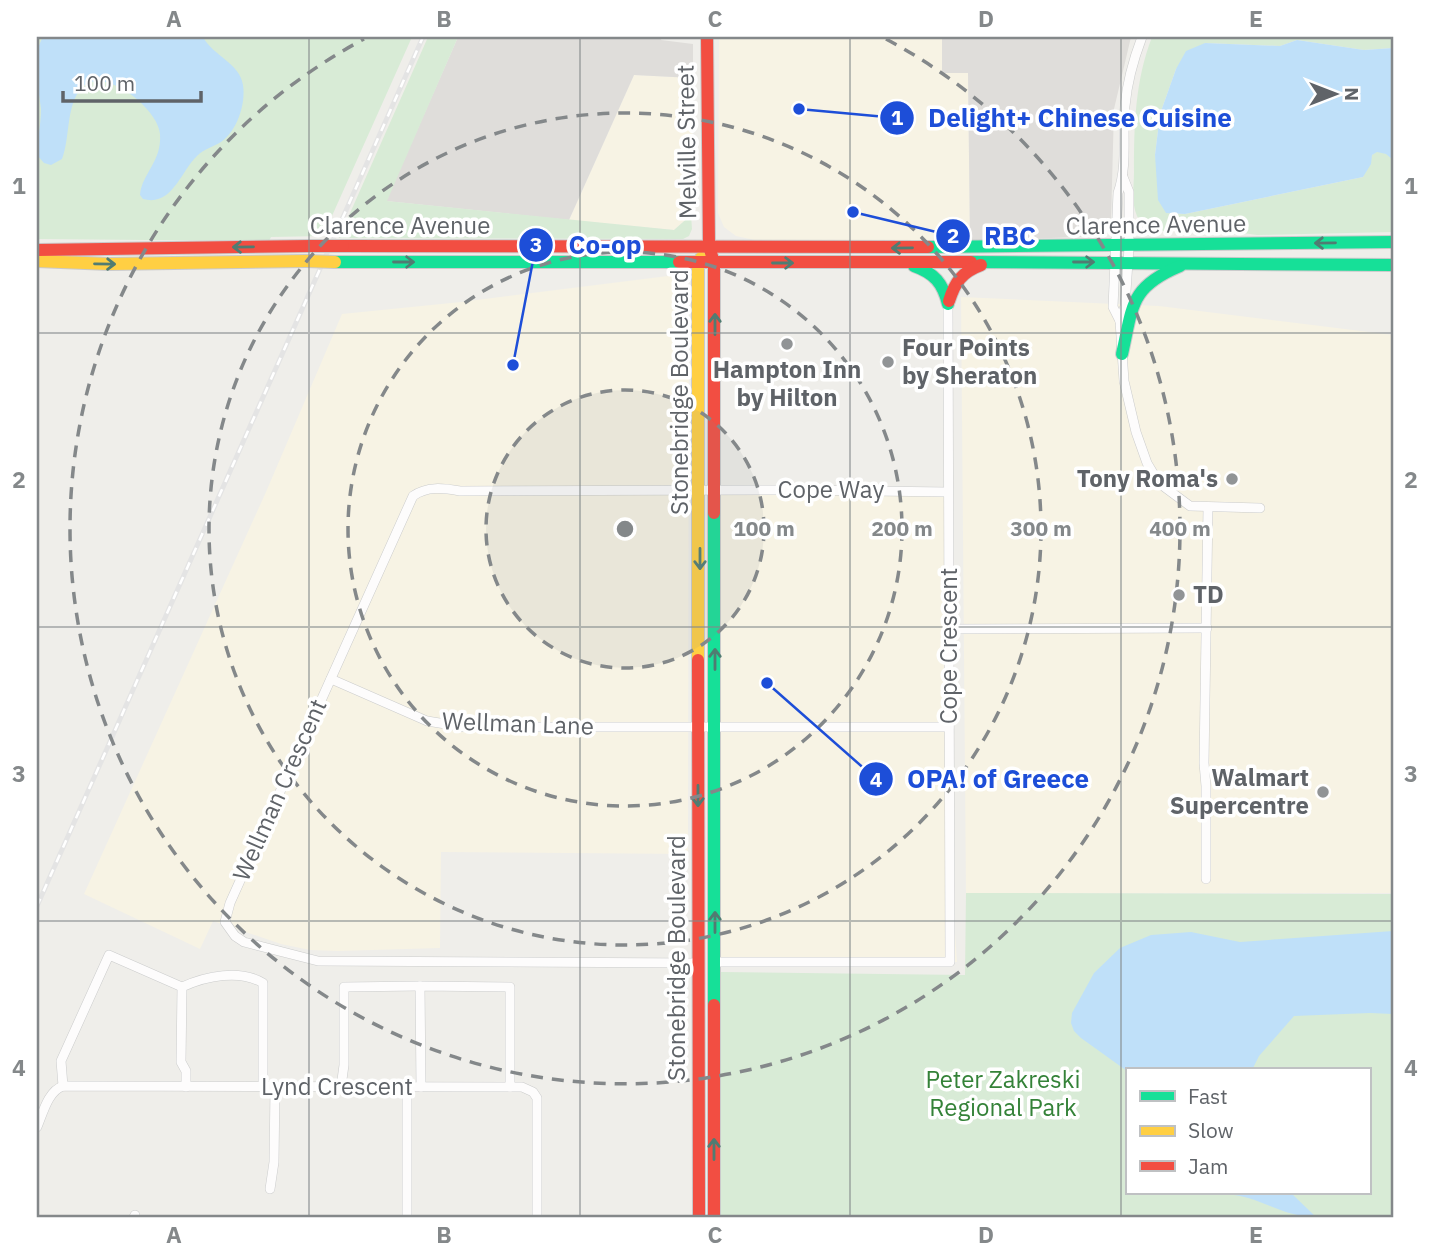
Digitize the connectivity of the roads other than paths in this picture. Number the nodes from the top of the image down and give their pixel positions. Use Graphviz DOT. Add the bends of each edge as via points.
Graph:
graph roads {
  1 [pos="707,37"];
  2 [pos="1142,37"];
  3 [pos="1393,242"];
  4 [pos="709,246"];
  5 [pos="1123,247"];
  6 [pos="37,250"];
  7 [pos="37,261"];
  8 [pos="904,262"];
  9 [pos="989,262"];
  10 [pos="1122,262"];
  11 [pos="1190,262"];
  12 [pos="698,263"];
  13 [pos="714,263"];
  14 [pos="1393,265"];
  15 [pos="948,304"];
  16 [pos="1122,354"];
  17 [pos="714,490"];
  18 [pos="700,491"];
  19 [pos="948,492"];
  20 [pos="1208,508"];
  21 [pos="1260,508"];
  22 [pos="1207,628"];
  23 [pos="949,629"];
  24 [pos="331,679"];
  25 [pos="949,727"];
  26 [pos="699,728"];
  27 [pos="715,728"];
  28 [pos="1206,879"];
  29 [pos="715,962"];
  30 [pos="697,963"];
  31 [pos="420,986"];
  32 [pos="182,987"];
  33 [pos="63,1086"];
  34 [pos="186,1087"];
  35 [pos="275,1087"];
  36 [pos="341,1087"];
  37 [pos="407,1087"];
  38 [pos="421,1087"];
  39 [pos="510,1087"];
  40 [pos="263,1088"];
  41 [pos="37,1127"];
  42 [pos="270,1189"];
  43 [pos="407,1217"];
  44 [pos="537,1217"];
  45 [pos="699,1217"];
  46 [pos="714,1217"];
  1 -- 4 [label="main road, Melville Street"];
  2 -- 5 [label="street" via="1125,105 1123,177 1129,192"];
  3 -- 5 [label="main road, Clarence Avenue, one-way"];
  5 -- 4 [label="main road, Clarence Avenue, one-way"];
  4 -- 6 [label="main road, Clarence Avenue, one-way, bridge"];
  4 -- 12 [label="main road, Stonebridge Boulevard"];
  4 -- 13 [label="main road, Stonebridge Boulevard"];
  5 -- 10 [label="street"];
  7 -- 12 [label="main road, Clarence Avenue, one-way, bridge"];
  8 -- 9 [label="main road, Clarence Avenue"];
  13 -- 8 [label="main road, Clarence Avenue, one-way"];
  8 -- 15 [label="main road" via="938,279"];
  9 -- 10 [label="main road, Clarence Avenue, one-way"];
  9 -- 15 [label="main road" via="969,269 955,281"];
  10 -- 11 [label="main road, Clarence Avenue"];
  10 -- 16 [label="street" via="1113,307 1120,321"];
  11 -- 14 [label="main road, Clarence Avenue"];
  11 -- 16 [label="main road" via="1145,283 1136,296"];
  12 -- 13 [label="main road, Clarence Avenue"];
  12 -- 18 [label="main road, Stonebridge Boulevard"];
  17 -- 13 [label="main road, Stonebridge Boulevard, one-way"];
  15 -- 19 [label="street, Cope Crescent"];
  16 -- 20 [label="street" via="1129,407 1147,463 1159,483 1180,500"];
  17 -- 18 [label="street, Wellman Crescent"];
  17 -- 19 [label="street, Cope Way"];
  27 -- 17 [label="main road, Stonebridge Boulevard, one-way"];
  18 -- 24 [label="street, Wellman Crescent" via="419,491"];
  18 -- 26 [label="main road, Stonebridge Boulevard, one-way"];
  19 -- 23 [label="street, Cope Crescent"];
  20 -- 21 [label="street"];
  20 -- 22 [label="street"];
  22 -- 23 [label="street"];
  22 -- 28 [label="street"];
  23 -- 25 [label="street, Cope Crescent"];
  24 -- 26 [label="street, Wellman Lane" via="450,726"];
  24 -- 30 [label="street, Wellman Crescent" via="230,903 225,922 234,936 258,947 318,961"];
  25 -- 27 [label="street, Wellman Lane"];
  25 -- 29 [label="street, Cope Crescent" via="950,962"];
  26 -- 27 [label="street, Wellman Lane"];
  26 -- 30 [label="main road, Stonebridge Boulevard, one-way"];
  29 -- 27 [label="main road, Stonebridge Boulevard, one-way"];
  46 -- 29 [label="main road, Stonebridge Boulevard, one-way"];
  30 -- 45 [label="main road, Stonebridge Boulevard"];
  31 -- 36 [label="street" via="344,987"];
  31 -- 38 [label="street"];
  31 -- 39 [label="street" via="510,987"];
  32 -- 33 [label="street" via="109,955 61,1061"];
  32 -- 34 [label="street" via="181,1062"];
  32 -- 40 [label="street" via="224,976 251,976 263,983"];
  33 -- 34 [label="street, Lynd Crescent"];
  33 -- 41 [label="street" via="56,1088"];
  34 -- 40 [label="street, Lynd Crescent"];
  35 -- 36 [label="street, Lynd Crescent"];
  35 -- 40 [label="street, Lynd Crescent"];
  35 -- 42 [label="street"];
  36 -- 37 [label="street, Lynd Crescent"];
  37 -- 38 [label="street, Lynd Crescent"];
  37 -- 43 [label="street"];
  38 -- 39 [label="street, Lynd Crescent"];
  39 -- 44 [label="street, Lynd Crescent" via="529,1089 537,1098"];
}
